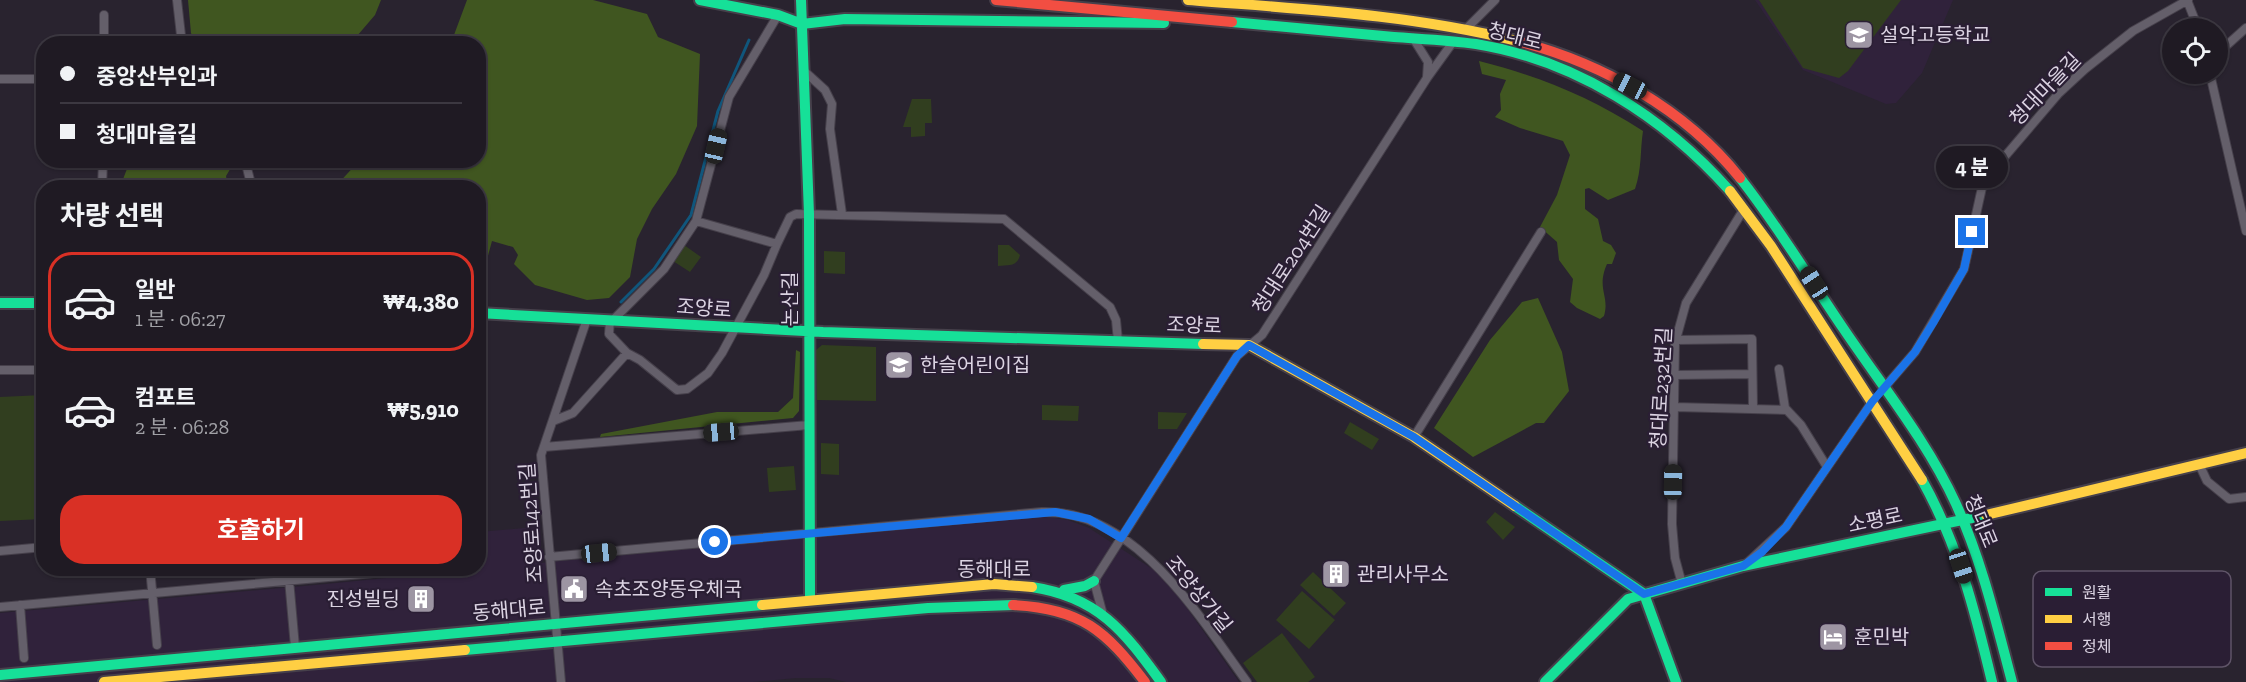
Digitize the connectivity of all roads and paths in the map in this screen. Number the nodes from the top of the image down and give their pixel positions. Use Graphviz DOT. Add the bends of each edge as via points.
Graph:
graph roads {
  1 [pos="177,0"];
  2 [pos="700,0"];
  3 [pos="801,0"];
  4 [pos="996,0"];
  5 [pos="1188,0"];
  6 [pos="1210,0"];
  7 [pos="1495,0"];
  8 [pos="2188,0"];
  9 [pos="1243,5"];
  10 [pos="104,15"];
  11 [pos="778,15"];
  12 [pos="2194,18"];
  13 [pos="802,24"];
  14 [pos="1243,24"];
  15 [pos="2246,28"];
  16 [pos="1466,29"];
  17 [pos="104,36"];
  18 [pos="181,36"];
  19 [pos="1413,38"];
  20 [pos="1453,42"];
  21 [pos="2228,44"];
  22 [pos="803,70"];
  23 [pos="1427,78"];
  24 [pos="0,79"];
  25 [pos="36,79"];
  26 [pos="2212,84"];
  27 [pos="1630,86"];
  28 [pos="1622,98"];
  29 [pos="1744,209"];
  30 [pos="809,213"];
  31 [pos="842,214"];
  32 [pos="696,221"];
  33 [pos="2246,231"];
  34 [pos="1541,232"];
  35 [pos="777,244"];
  36 [pos="0,303"];
  37 [pos="36,303"];
  38 [pos="486,313"];
  39 [pos="587,319"];
  40 [pos="611,320"];
  41 [pos="733,328"];
  42 [pos="808,332"];
  43 [pos="1676,340"];
  44 [pos="1118,341"];
  45 [pos="1249,345"];
  46 [pos="627,353"];
  47 [pos="1779,369"];
  48 [pos="0,370"];
  49 [pos="36,370"];
  50 [pos="1752,374"];
  51 [pos="1675,375"];
  52 [pos="1883,389"];
  53 [pos="1872,402"];
  54 [pos="1674,407"];
  55 [pos="1753,408"];
  56 [pos="1786,410"];
  57 [pos="553,421"];
  58 [pos="809,424"];
  59 [pos="1414,437"];
  60 [pos="544,447"];
  61 [pos="2246,453"];
  62 [pos="2199,464"];
  63 [pos="1827,467"];
  64 [pos="2246,497"];
  65 [pos="1963,520"];
  66 [pos="1945,523"];
  67 [pos="810,532"];
  68 [pos="1121,538"];
  69 [pos="36,548"];
  70 [pos="0,551"];
  71 [pos="549,557"];
  72 [pos="1743,566"];
  73 [pos="151,576"];
  74 [pos="289,576"];
  75 [pos="342,576"];
  76 [pos="289,581"];
  77 [pos="1094,581"];
  78 [pos="1682,584"];
  79 [pos="1057,591"];
  80 [pos="152,594"];
  81 [pos="1644,594"];
  82 [pos="810,599"];
  83 [pos="20,605"];
  84 [pos="0,607"];
  85 [pos="1102,611"];
  86 [pos="556,623"];
  87 [pos="558,641"];
  88 [pos="157,645"];
  89 [pos="295,647"];
  90 [pos="24,658"];
  91 [pos="0,675"];
  92 [pos="104,682"];
  93 [pos="561,682"];
  94 [pos="1145,682"];
  95 [pos="1161,682"];
  96 [pos="1247,682"];
  97 [pos="1545,682"];
  98 [pos="1676,682"];
  99 [pos="1992,682"];
  100 [pos="2012,682"];
  1 -- 18 [label="street"];
  2 -- 11 [label="street"];
  3 -- 13 [label="street, 논산길"];
  4 -- 14 [label="street, 청대로"];
  5 -- 9 [label="street, 청대로"];
  6 -- 9 [label="street"];
  7 -- 16 [label="street, 청대로"];
  8 -- 12 [label="street"];
  8 -- 52 [label="street, 청대마을길" via="2133,31 2085,69 2059,93 1995,168 1985,174 1964,269 1915,352"];
  9 -- 16 [label="street, 청대로"];
  10 -- 17 [label="street"];
  11 -- 13 [label="street"];
  11 -- 32 [label="street, 조양로" via="729,97"];
  13 -- 14 [label="street" via="845,19"];
  13 -- 22 [label="street, 논산길"];
  14 -- 19 [label="street, 청대로"];
  15 -- 21 [label="street"];
  16 -- 20 [label="street"];
  16 -- 27 [label="street, 청대로" via="1555,52"];
  19 -- 20 [label="street, 청대로"];
  19 -- 23 [label="street" via="1428,62"];
  20 -- 23 [label="street, 청대로204번길"];
  20 -- 28 [label="street, 청대로" via="1548,62"];
  22 -- 30 [label="street, 논산길"];
  22 -- 31 [label="street" via="825,90 832,104 830,129"];
  23 -- 45 [label="street, 청대로204번길" via="1262,335"];
  24 -- 25 [label="street"];
  26 -- 33 [label="street"];
  27 -- 28 [label="street"];
  27 -- 52 [label="street, 청대로" via="1695,131 1752,191"];
  28 -- 29 [label="street, 청대로" via="1688,147"];
  29 -- 43 [label="street, 청대로232번길" via="1686,303"];
  29 -- 53 [label="street, 청대로"];
  30 -- 31 [label="street"];
  30 -- 35 [label="street" via="792,216"];
  30 -- 42 [label="street, 논산길"];
  31 -- 44 [label="street" via="1008,220 1110,307"];
  32 -- 35 [label="street"];
  32 -- 40 [label="street, 조양로" via="664,269"];
  34 -- 59 [label="street"];
  35 -- 41 [label="street"];
  36 -- 37 [label="street"];
  38 -- 39 [label="street, 조양로"];
  39 -- 40 [label="street, 조양로"];
  39 -- 57 [label="street, 조양로142번길"];
  40 -- 41 [label="street, 조양로"];
  40 -- 46 [label="street" via="609,334"];
  41 -- 42 [label="street, 조양로"];
  41 -- 46 [label="street" via="708,373 687,389 677,390"];
  42 -- 44 [label="street, 조양로"];
  42 -- 58 [label="street, 논산길"];
  43 -- 50 [label="street" via="1752,339"];
  43 -- 51 [label="street, 청대로232번길"];
  44 -- 45 [label="street, 조양로"];
  45 -- 59 [label="street, 조양로"];
  45 -- 68 [label="street, 청대로204번길" via="1237,356"];
  46 -- 57 [label="street" via="573,413"];
  47 -- 56 [label="street"];
  48 -- 49 [label="street"];
  50 -- 51 [label="street"];
  50 -- 55 [label="street"];
  51 -- 54 [label="street, 청대로232번길"];
  52 -- 53 [label="street"];
  52 -- 65 [label="street, 청대로" via="1933,463"];
  53 -- 63 [label="street"];
  53 -- 66 [label="street, 청대로" via="1916,469"];
  54 -- 55 [label="street"];
  54 -- 78 [label="street, 청대로232번길" via="1672,524"];
  55 -- 56 [label="street"];
  56 -- 63 [label="street" via="1801,425"];
  57 -- 60 [label="street, 조양로142번길"];
  58 -- 60 [label="street"];
  58 -- 67 [label="street, 논산길"];
  59 -- 81 [label="street, 조양로"];
  60 -- 71 [label="street, 조양로142번길" via="541,459"];
  61 -- 62 [label="street, 소평로"];
  62 -- 64 [label="street" via="2207,481 2229,499"];
  62 -- 65 [label="street, 소평로"];
  63 -- 72 [label="street" via="1786,527"];
  65 -- 66 [label="street, 소평로"];
  65 -- 100 [label="street, 청대로"];
  66 -- 72 [label="street, 소평로"];
  66 -- 99 [label="street, 청대로" via="1966,580"];
  67 -- 68 [label="street, 조양상가길" via="1055,512 1089,519"];
  67 -- 71 [label="street, 조양상가길"];
  67 -- 82 [label="street, 논산길"];
  68 -- 77 [label="street, 청대로204번길"];
  68 -- 96 [label="street, 조양상가길" via="1174,583"];
  69 -- 70 [label="street"];
  71 -- 86 [label="street, 조양로142번길"];
  72 -- 78 [label="street, 소평로"];
  73 -- 80 [label="street"];
  74 -- 76 [label="street"];
  75 -- 76 [label="street"];
  76 -- 80 [label="street"];
  76 -- 89 [label="street"];
  77 -- 79 [label="street"];
  77 -- 85 [label="street"];
  78 -- 81 [label="street, 소평로"];
  79 -- 82 [label="street, 동해대로" via="994,584"];
  79 -- 85 [label="street, 동해대로" via="1086,600"];
  80 -- 83 [label="street"];
  80 -- 88 [label="street"];
  81 -- 97 [label="street, 소평로" via="1620,603"];
  81 -- 98 [label="street"];
  82 -- 86 [label="street, 동해대로"];
  83 -- 84 [label="street"];
  83 -- 90 [label="street"];
  85 -- 95 [label="street, 동해대로" via="1130,639"];
  86 -- 87 [label="street, 조양로142번길"];
  86 -- 89 [label="street, 동해대로"];
  87 -- 92 [label="street, 동해대로"];
  87 -- 93 [label="street, 조양로142번길"];
  87 -- 94 [label="street, 동해대로" via="1012,604 1064,613 1088,624 1110,639"];
  89 -- 91 [label="street, 동해대로"];
}
